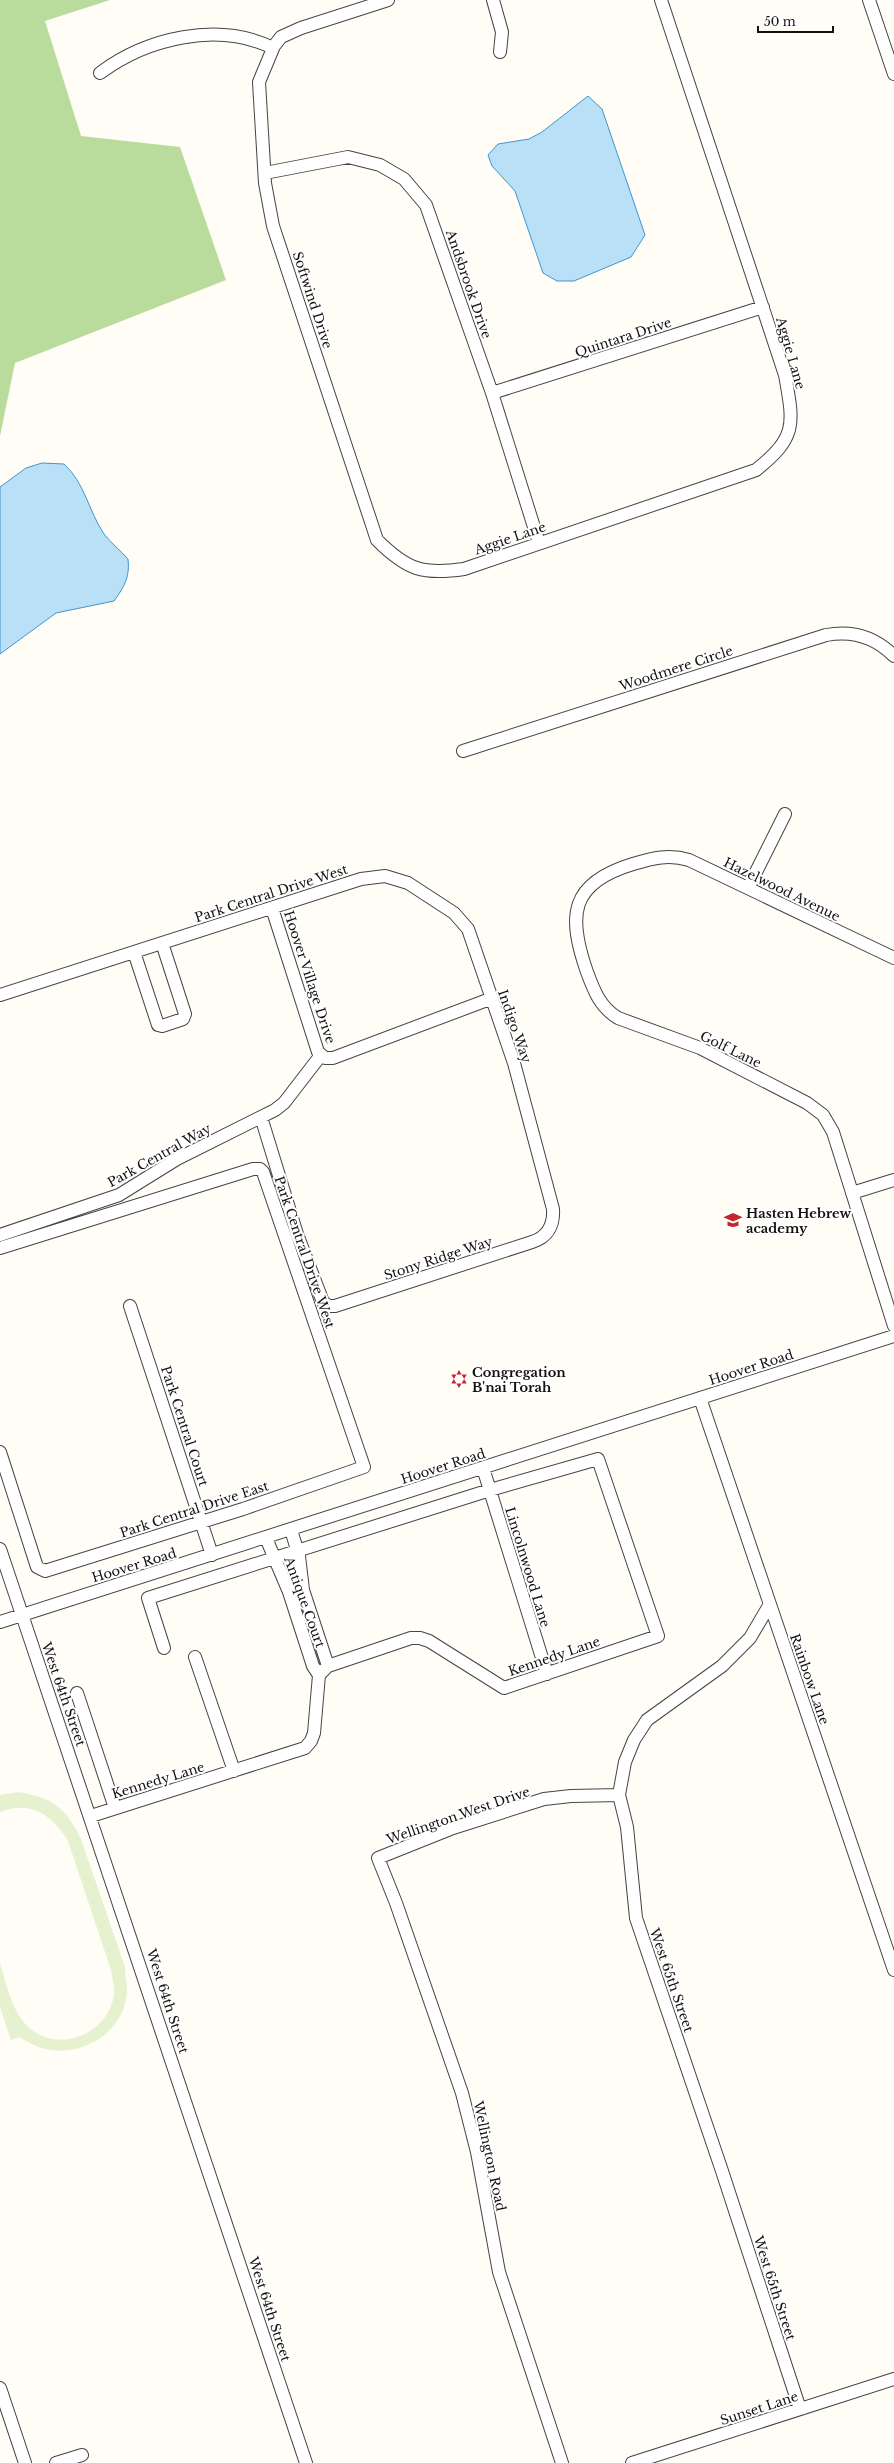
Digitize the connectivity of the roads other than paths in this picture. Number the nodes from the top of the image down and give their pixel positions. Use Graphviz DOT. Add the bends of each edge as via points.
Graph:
graph roads {
  1 [pos="388,0"];
  2 [pos="493,0"];
  3 [pos="661,0"];
  4 [pos="869,0"];
  5 [pos="272,48"];
  6 [pos="500,52"];
  7 [pos="100,73"];
  8 [pos="894,74"];
  9 [pos="265,173"];
  10 [pos="763,306"];
  11 [pos="492,393"];
  12 [pos="539,543"];
  13 [pos="388,551"];
  14 [pos="894,656"];
  15 [pos="463,751"];
  16 [pos="785,814"];
  17 [pos="655,858"];
  18 [pos="390,877"];
  19 [pos="748,888"];
  20 [pos="272,908"];
  21 [pos="162,943"];
  22 [pos="134,952"];
  23 [pos="894,958"];
  24 [pos="0,995"];
  25 [pos="490,999"];
  26 [pos="320,1055"];
  27 [pos="261,1117"];
  28 [pos="894,1180"];
  29 [pos="852,1193"];
  30 [pos="552,1225"];
  31 [pos="0,1235"];
  32 [pos="0,1248"];
  33 [pos="130,1306"];
  34 [pos="894,1326"];
  35 [pos="894,1336"];
  36 [pos="700,1398"];
  37 [pos="0,1452"];
  38 [pos="364,1467"];
  39 [pos="483,1468"];
  40 [pos="490,1490"];
  41 [pos="201,1522"];
  42 [pos="291,1530"];
  43 [pos="266,1538"];
  44 [pos="0,1549"];
  45 [pos="298,1550"];
  46 [pos="212,1555"];
  47 [pos="273,1557"];
  48 [pos="770,1604"];
  49 [pos="23,1614"];
  50 [pos="0,1622"];
  51 [pos="164,1648"];
  52 [pos="195,1657"];
  53 [pos="328,1666"];
  54 [pos="547,1674"];
  55 [pos="319,1675"];
  56 [pos="77,1693"];
  57 [pos="234,1771"];
  58 [pos="619,1795"];
  59 [pos="115,1808"];
  60 [pos="91,1816"];
  61 [pos="378,1858"];
  62 [pos="894,1970"];
  63 [pos="894,2379"];
  64 [pos="0,2388"];
  65 [pos="800,2409"];
  66 [pos="82,2455"];
  67 [pos="26,2463"];
  68 [pos="56,2463"];
  69 [pos="306,2463"];
  70 [pos="562,2463"];
  71 [pos="632,2463"];
  1 -- 5 [label="street" via="301,28 281,37"];
  2 -- 6 [label="street" via="502,32"];
  3 -- 10 [label="street, Aggie Lane"];
  4 -- 8 [label="street"];
  5 -- 7 [label="street" via="255,40 240,37 178,38 132,52"];
  5 -- 9 [label="street, Softwind Drive" via="259,82"];
  9 -- 11 [label="street, Andsbrook Drive" via="348,157 380,165 404,179 426,205"];
  9 -- 13 [label="street, Softwind Drive" via="273,226 377,540"];
  10 -- 11 [label="street, Quintara Drive"];
  10 -- 12 [label="street, Aggie Lane" via="786,375 792,417 791,426 778,453 756,470"];
  11 -- 12 [label="street, Andsbrook Drive"];
  12 -- 13 [label="street, Aggie Lane" via="464,569 437,573 410,566"];
  14 -- 15 [label="street, Woodmere Circle" via="880,644 863,636 845,633 826,635"];
  16 -- 19 [label="street"];
  17 -- 19 [label="street, Hazelwood Avenue" via="672,856 690,860"];
  17 -- 29 [label="street, Golf Lane" via="608,872 593,884 581,899 575,918 576,942 596,995 607,1010 618,1018 700,1048 816,1108 833,1132"];
  18 -- 20 [label="street, Park Central Drive West" via="366,878"];
  18 -- 25 [label="street, Indigo Way" via="408,883 465,924 471,934"];
  19 -- 23 [label="street, Hazelwood Avenue"];
  20 -- 21 [label="street, Park Central Drive West"];
  20 -- 26 [label="street, Hoover Village Drive"];
  21 -- 22 [label="street, Park Central Drive West"];
  21 -- 22 [label="street" via="185,1014 184,1018 162,1026 158,1025"];
  22 -- 24 [label="street, Park Central Drive West"];
  25 -- 26 [label="street" via="333,1058"];
  25 -- 30 [label="street, Indigo Way" via="514,1063 553,1209"];
  26 -- 27 [label="street, Hoover Village Drive" via="284,1103"];
  27 -- 30 [label="street, Stony Ridge Way" via="297,1234 323,1302 328,1305 335,1306 532,1242 542,1238"];
  27 -- 31 [label="street, Park Central Way" via="177,1159 119,1195"];
  28 -- 29 [label="street"];
  29 -- 34 [label="street, Golf Lane"];
  32 -- 38 [label="street, Park Central Drive West" via="253,1169 260,1169"];
  33 -- 41 [label="street, Park Central Court"];
  35 -- 36 [label="street, Hoover Road"];
  36 -- 39 [label="street, Hoover Road"];
  36 -- 48 [label="street, Rainbow Lane"];
  37 -- 41 [label="street, Park Central Drive East" via="36,1563 41,1570 48,1571"];
  38 -- 41 [label="street, Park Central Drive East"];
  39 -- 40 [label="street, Lincolnwood Lane"];
  39 -- 42 [label="street, Hoover Road"];
  40 -- 45 [label="street"];
  40 -- 54 [label="street, Lincolnwood Lane"];
  40 -- 54 [label="street, Kennedy Lane" via="598,1458 658,1636"];
  41 -- 46 [label="street, Park Central Court"];
  42 -- 43 [label="street, Hoover Road"];
  42 -- 45 [label="street, Antique Court"];
  43 -- 46 [label="street, Hoover Road"];
  43 -- 47 [label="street, Antique Court"];
  44 -- 49 [label="street, West 64th Street"];
  45 -- 47 [label="street"];
  45 -- 53 [label="street, Antique Court" via="303,1590"];
  46 -- 49 [label="street, Hoover Road"];
  47 -- 51 [label="street" via="148,1598"];
  47 -- 55 [label="street, Antique Court" via="289,1592 313,1666"];
  48 -- 58 [label="street, West 65th Street" via="750,1638 722,1666 647,1720 634,1740 625,1762"];
  48 -- 62 [label="street, Rainbow Lane"];
  49 -- 50 [label="street, Hoover Road"];
  49 -- 60 [label="street, West 64th Street"];
  52 -- 57 [label="street"];
  53 -- 54 [label="street, Kennedy Lane" via="411,1638 420,1638 504,1688"];
  53 -- 55 [label="street, Kennedy Lane"];
  55 -- 57 [label="street, Kennedy Lane" via="312,1742 305,1748"];
  56 -- 59 [label="street, West 64th Street"];
  57 -- 59 [label="street, Kennedy Lane"];
  58 -- 61 [label="street, Wellington West Drive" via="544,1799 453,1828"];
  58 -- 65 [label="street, West 65th Street" via="627,1827 636,1918"];
  59 -- 60 [label="street, Kennedy Lane"];
  60 -- 69 [label="street, West 64th Street"];
  61 -- 70 [label="street, Wellington Road" via="462,2093 477,2152 499,2272"];
  63 -- 65 [label="street, Sunset Lane"];
  64 -- 67 [label="street"];
  65 -- 71 [label="street, Sunset Lane"];
  66 -- 68 [label="street"];
}
